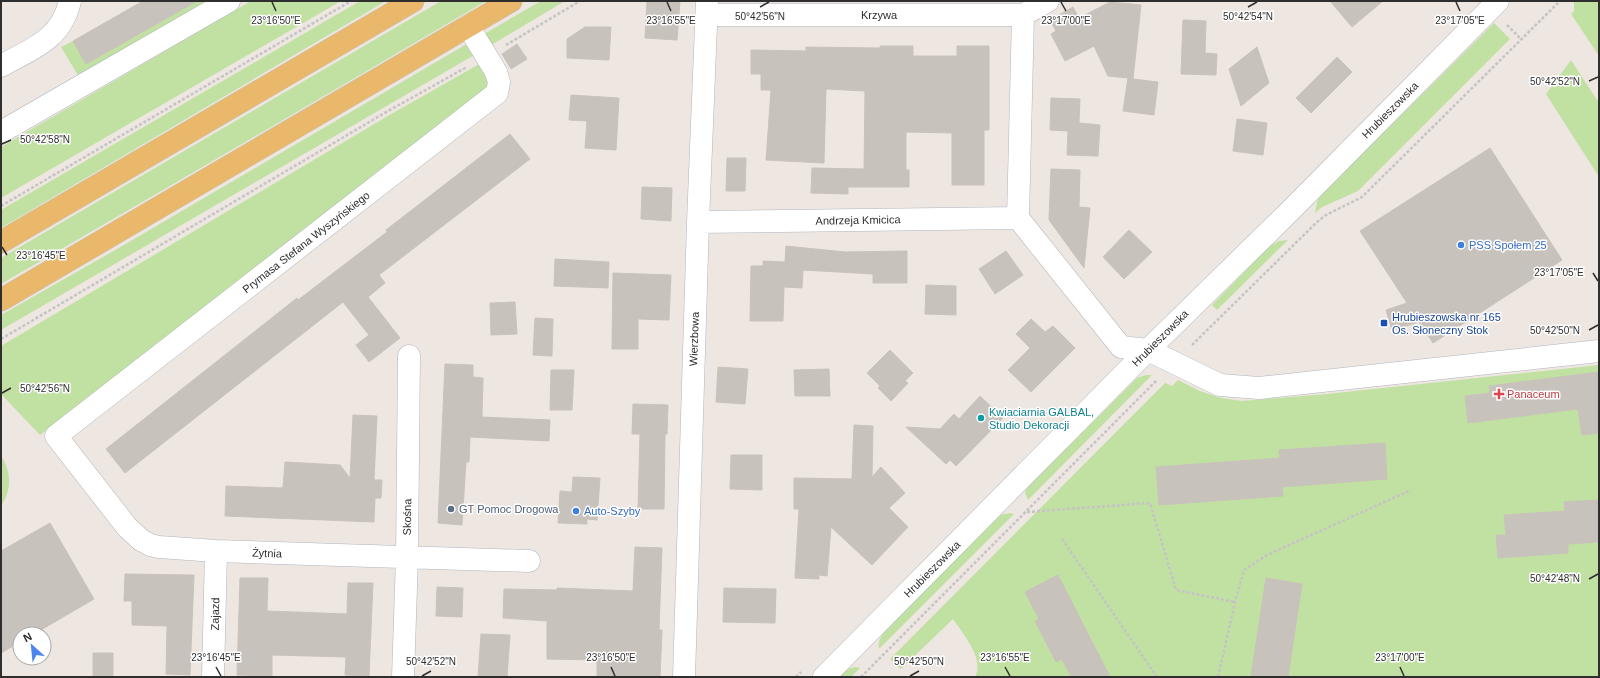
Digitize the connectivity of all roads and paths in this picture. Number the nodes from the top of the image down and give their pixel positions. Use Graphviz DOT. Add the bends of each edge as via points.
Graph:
graph roads {
  1 [pos="70,1"];
  2 [pos="229,1"];
  3 [pos="351,1"];
  4 [pos="413,1"];
  5 [pos="511,1"];
  6 [pos="580,1"];
  7 [pos="1048,1"];
  8 [pos="1498,1"];
  9 [pos="1560,1"];
  10 [pos="707,8"];
  11 [pos="1023,15"];
  12 [pos="1505,23"];
  13 [pos="468,26"];
  14 [pos="1521,39"];
  15 [pos="487,56"];
  16 [pos="1,66"];
  17 [pos="1,132"];
  18 [pos="1,206"];
  19 [pos="1018,218"];
  20 [pos="698,222"];
  21 [pos="1,242"];
  22 [pos="1,300"];
  23 [pos="1,339"];
  24 [pos="1148,350"];
  25 [pos="1599,351"];
  26 [pos="409,356"];
  27 [pos="1175,363"];
  28 [pos="56,436"];
  29 [pos="1411,490"];
  30 [pos="1027,512"];
  31 [pos="1062,539"];
  32 [pos="216,551"];
  33 [pos="407,557"];
  34 [pos="530,561"];
  35 [pos="1235,602"];
  36 [pos="213,677"];
  37 [pos="403,677"];
  38 [pos="684,677"];
  39 [pos="824,677"];
  40 [pos="861,677"];
  41 [pos="1157,677"];
  42 [pos="1218,677"];
  1 -- 16 [label="street" via="56,32"];
  2 -- 17 [label="street"];
  3 -- 18 [label="path"];
  4 -- 21 [label="main road"];
  5 -- 13 [label="main road"];
  6 -- 15 [label="path"];
  7 -- 11 [label="street, Krzywa"];
  8 -- 24 [label="street, Hrubieszowska"];
  9 -- 14 [label="path"];
  10 -- 11 [label="street, Krzywa"];
  10 -- 20 [label="street, Wierzbowa"];
  11 -- 19 [label="street"];
  12 -- 14 [label="path"];
  13 -- 15 [label="street, Prymasa Stefana Wyszyńskiego"];
  13 -- 22 [label="main road"];
  14 -- 27 [label="path" via="1362,197 1317,222"];
  15 -- 23 [label="path" via="381,115"];
  15 -- 28 [label="street, Prymasa Stefana Wyszyńskiego" via="500,82 497,92 488,101"];
  19 -- 20 [label="street, Andrzeja Kmicica"];
  19 -- 24 [label="street" via="1121,347"];
  20 -- 38 [label="street, Wierzbowa"];
  24 -- 27 [label="street"];
  24 -- 39 [label="street, Hrubieszowska"];
  25 -- 27 [label="street" via="1259,388 1220,385"];
  26 -- 33 [label="street, Skośna"];
  27 -- 30 [label="path"];
  28 -- 32 [label="street, Żytnia" via="127,527 141,540 159,547"];
  29 -- 35 [label="path" via="1267,555 1244,570"];
  30 -- 35 [label="path" via="1150,503 1176,590"];
  30 -- 40 [label="path"];
  31 -- 41 [label="path"];
  32 -- 33 [label="street, Żytnia"];
  32 -- 36 [label="street, Zajazd"];
  33 -- 34 [label="street, Żytnia"];
  33 -- 37 [label="street, Skośna"];
  35 -- 42 [label="path"];
}
